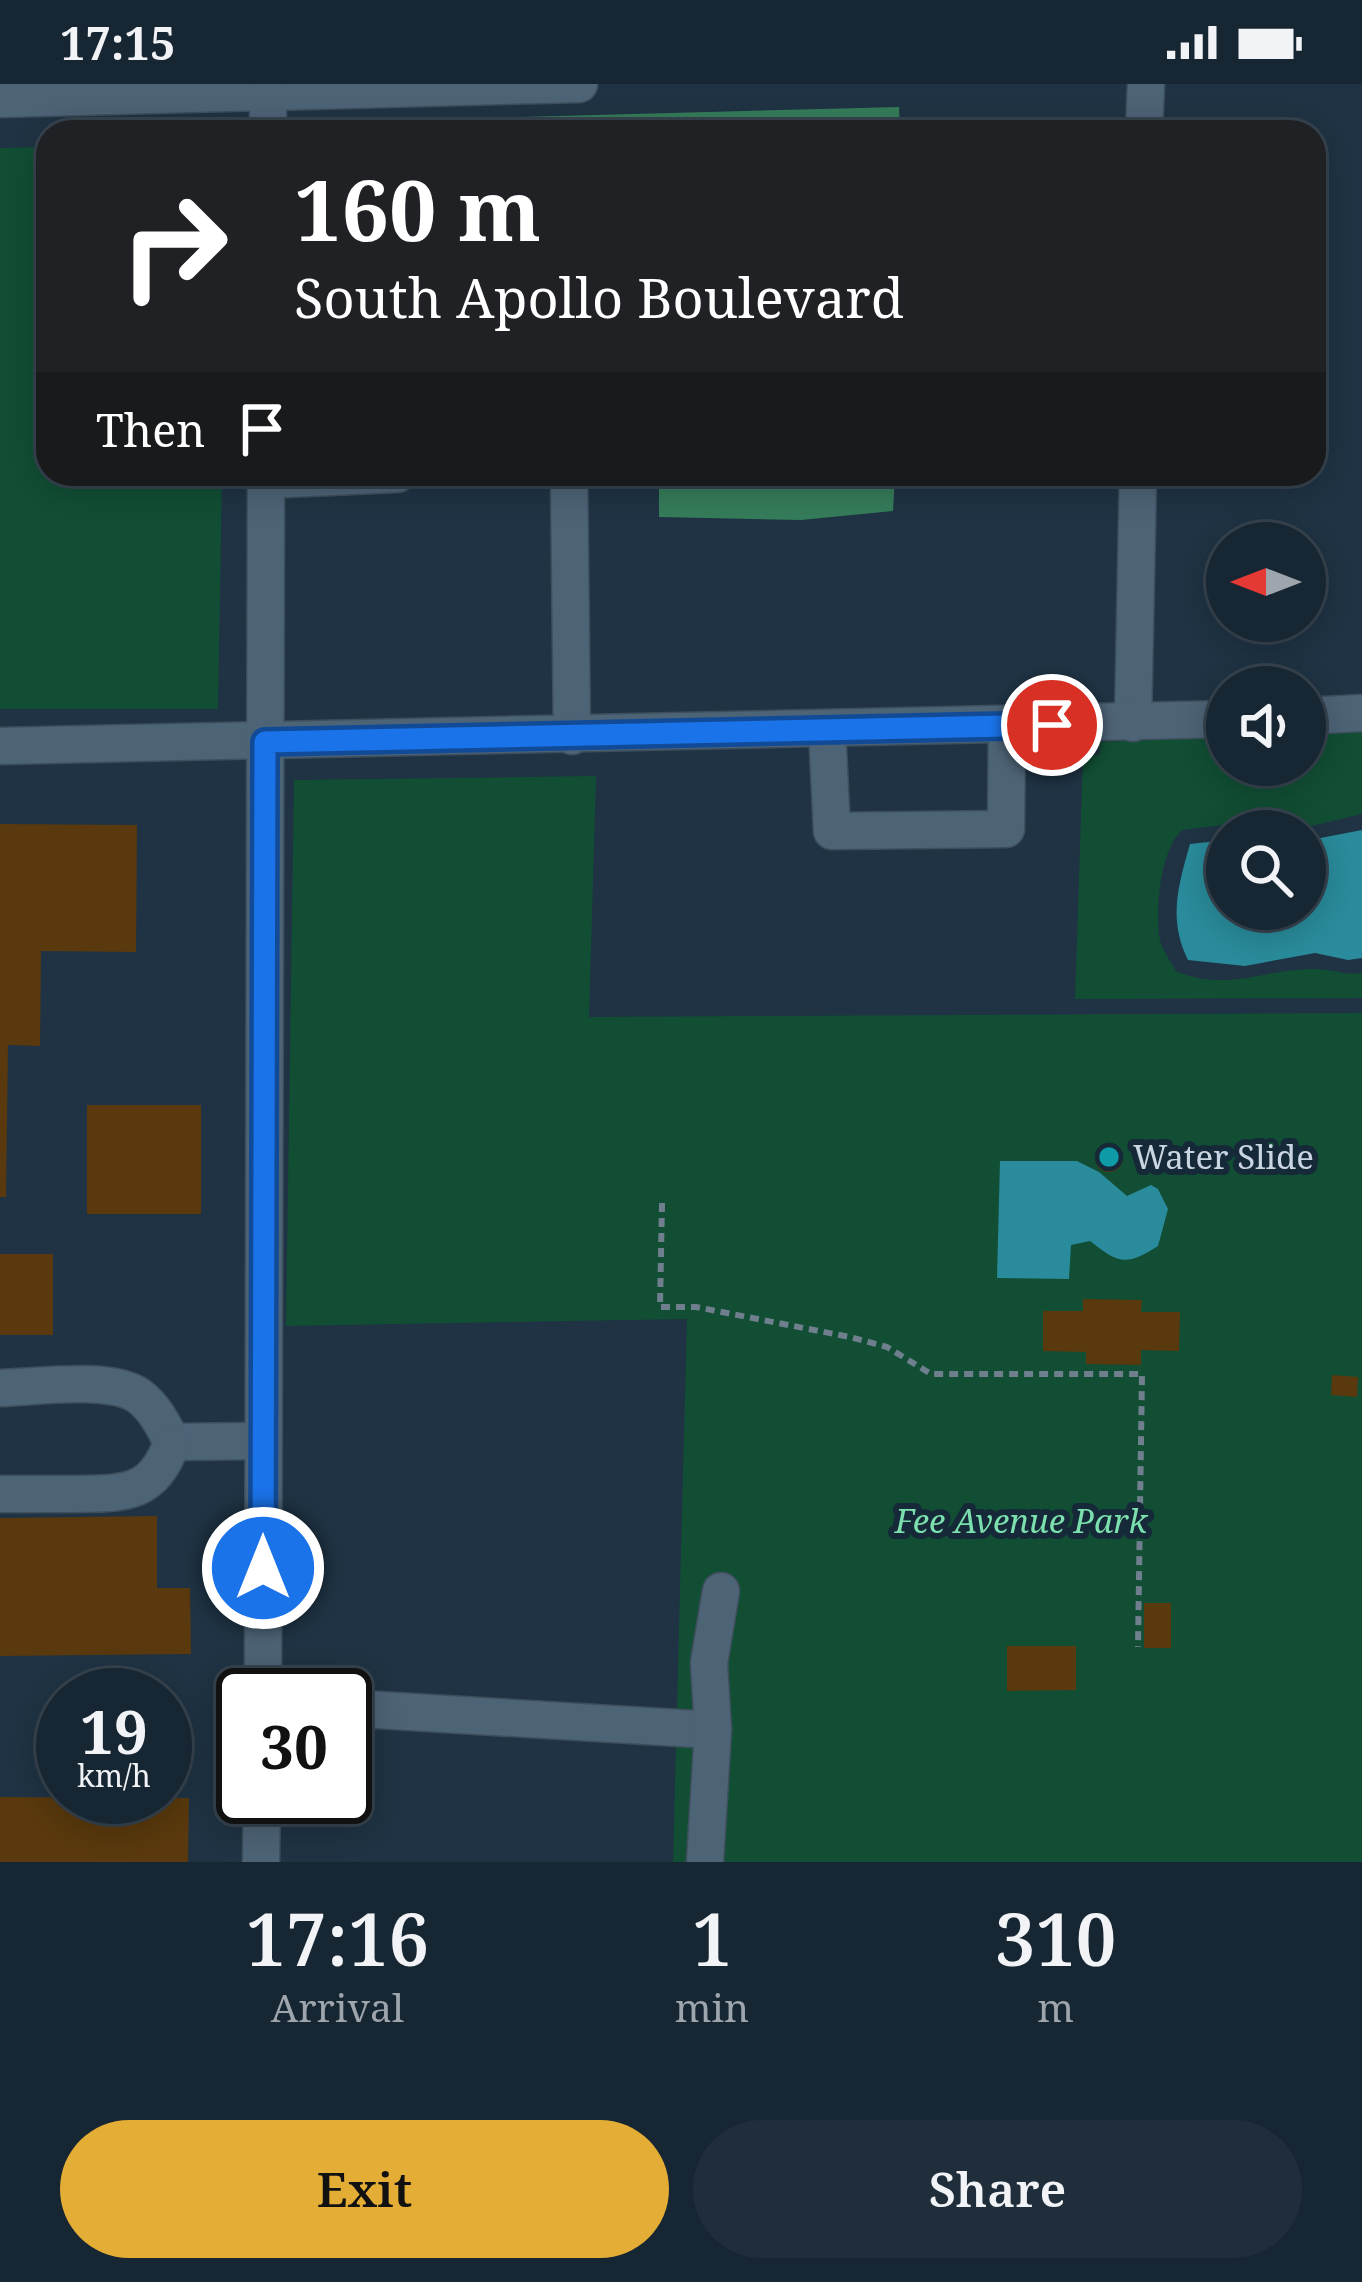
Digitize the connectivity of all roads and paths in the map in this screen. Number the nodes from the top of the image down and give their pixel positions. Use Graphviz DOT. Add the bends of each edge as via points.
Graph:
graph roads {
  1 [pos="579,84"];
  2 [pos="1146,84"];
  3 [pos="268,92"];
  4 [pos="0,99"];
  5 [pos="268,120"];
  6 [pos="1144,120"];
  7 [pos="266,486"];
  8 [pos="569,486"];
  9 [pos="1138,486"];
  10 [pos="1362,713"];
  11 [pos="1326,715"];
  12 [pos="1206,720"];
  13 [pos="1133,723"];
  14 [pos="1007,726"];
  15 [pos="827,730"];
  16 [pos="572,736"];
  17 [pos="265,742"];
  18 [pos="0,746"];
  19 [pos="662,1204"];
  20 [pos="0,1388"];
  21 [pos="263,1441"];
  22 [pos="172,1442"];
  23 [pos="0,1494"];
  24 [pos="721,1591"];
  25 [pos="1138,1647"];
  26 [pos="263,1668"];
  27 [pos="372,1710"];
  28 [pos="712,1730"];
  29 [pos="262,1824"];
  30 [pos="261,1862"];
  31 [pos="705,1862"];
  1 -- 3 [label="street"];
  2 -- 6 [label="street"];
  3 -- 4 [label="street"];
  3 -- 5 [label="street"];
  7 -- 17 [label="street"];
  8 -- 16 [label="street"];
  9 -- 13 [label="street"];
  10 -- 11 [label="street"];
  12 -- 13 [label="street"];
  13 -- 14 [label="street"];
  14 -- 15 [label="street"];
  14 -- 15 [label="street" via="1006,829 832,831"];
  15 -- 16 [label="street"];
  16 -- 17 [label="street"];
  17 -- 18 [label="street"];
  17 -- 21 [label="street"];
  19 -- 25 [label="path" via="660,1307 850,1337 887,1347 931,1374 1142,1374"];
  20 -- 22 [label="street" via="117,1386 157,1413"];
  21 -- 22 [label="street"];
  21 -- 26 [label="street"];
  22 -- 23 [label="street" via="164,1464 126,1493"];
  24 -- 28 [label="street" via="709,1663"];
  27 -- 28 [label="street"];
  28 -- 31 [label="street"];
  29 -- 30 [label="street"];
}
